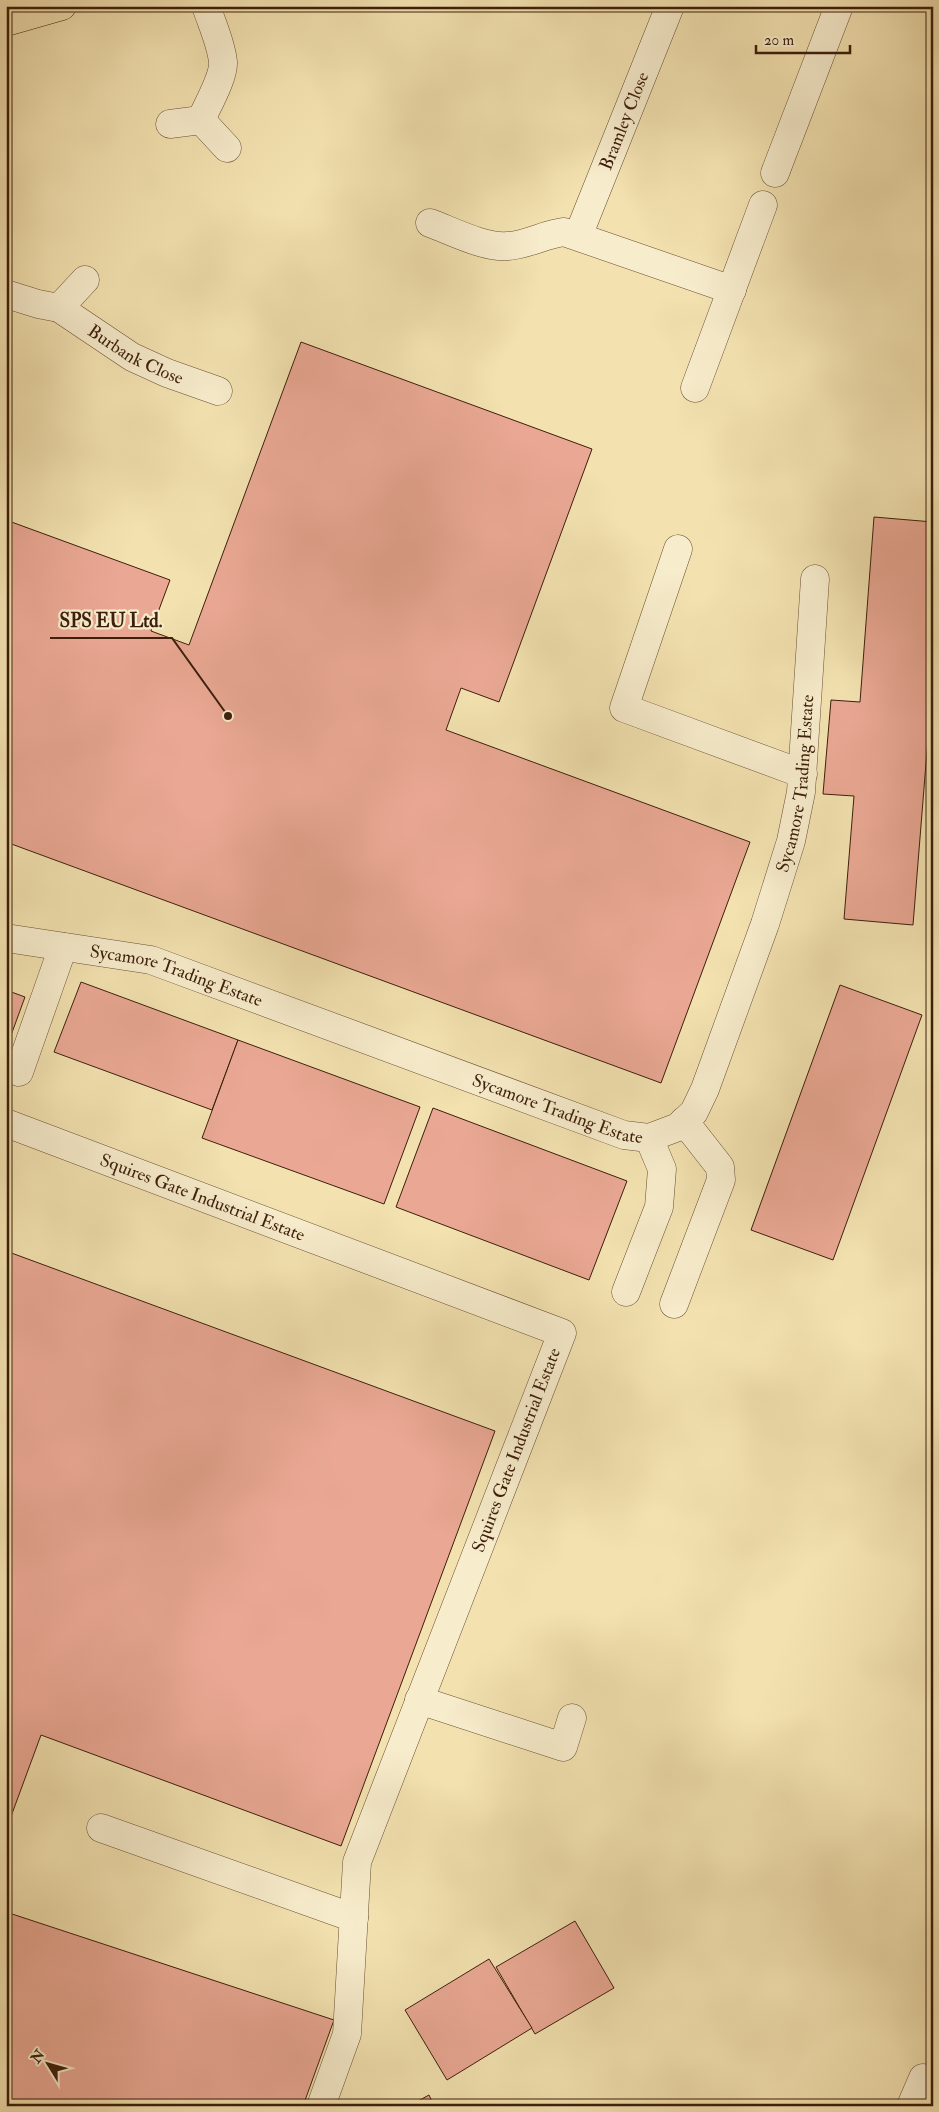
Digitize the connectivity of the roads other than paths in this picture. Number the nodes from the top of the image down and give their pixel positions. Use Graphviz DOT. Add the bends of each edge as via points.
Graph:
graph roads {
  1 [pos="62,6"];
  2 [pos="206,6"];
  3 [pos="670,6"];
  4 [pos="839,6"];
  5 [pos="6,22"];
  6 [pos="201,120"];
  7 [pos="170,124"];
  8 [pos="227,148"];
  9 [pos="775,172"];
  10 [pos="764,205"];
  11 [pos="430,223"];
  12 [pos="578,236"];
  13 [pos="85,280"];
  14 [pos="732,290"];
  15 [pos="6,294"];
  16 [pos="59,308"];
  17 [pos="695,388"];
  18 [pos="218,391"];
  19 [pos="678,549"];
  20 [pos="815,579"];
  21 [pos="803,774"];
  22 [pos="6,938"];
  23 [pos="63,947"];
  24 [pos="19,1072"];
  25 [pos="684,1121"];
  26 [pos="6,1123"];
  27 [pos="649,1138"];
  28 [pos="626,1292"];
  29 [pos="674,1304"];
  30 [pos="419,1700"];
  31 [pos="572,1718"];
  32 [pos="101,1828"];
  33 [pos="354,1918"];
  34 [pos="923,2078"];
  35 [pos="321,2106"];
  36 [pos="911,2106"];
  1 -- 5 [label="main road"];
  2 -- 6 [label="street" via="223,64"];
  3 -- 12 [label="street, Bramley Close"];
  4 -- 9 [label="street"];
  6 -- 7 [label="street"];
  6 -- 8 [label="street"];
  10 -- 14 [label="street"];
  11 -- 12 [label="street" via="494,246 521,244 564,232"];
  12 -- 14 [label="street"];
  13 -- 16 [label="street"];
  14 -- 17 [label="street"];
  15 -- 16 [label="street, Burbank Close"];
  16 -- 18 [label="street, Burbank Close" via="132,357"];
  19 -- 21 [label="street" via="624,708"];
  20 -- 21 [label="street, Sycamore Trading Estate"];
  21 -- 25 [label="street, Sycamore Trading Estate" via="792,841 765,924 705,1089 694,1112"];
  22 -- 23 [label="street, Sycamore Trading Estate"];
  23 -- 24 [label="street"];
  23 -- 27 [label="street, Sycamore Trading Estate" via="151,960 624,1135"];
  25 -- 27 [label="street, Sycamore Trading Estate" via="678,1127"];
  25 -- 29 [label="street" via="720,1167 721,1180"];
  26 -- 30 [label="street, Squires Gate Industrial Estate" via="562,1333"];
  27 -- 28 [label="street" via="662,1169 659,1207"];
  30 -- 31 [label="street" via="563,1747"];
  30 -- 33 [label="street, Squires Gate Industrial Estate" via="358,1862"];
  32 -- 33 [label="street"];
  33 -- 35 [label="street, Squires Gate Industrial Estate" via="347,2034"];
  34 -- 36 [label="street"];
}
